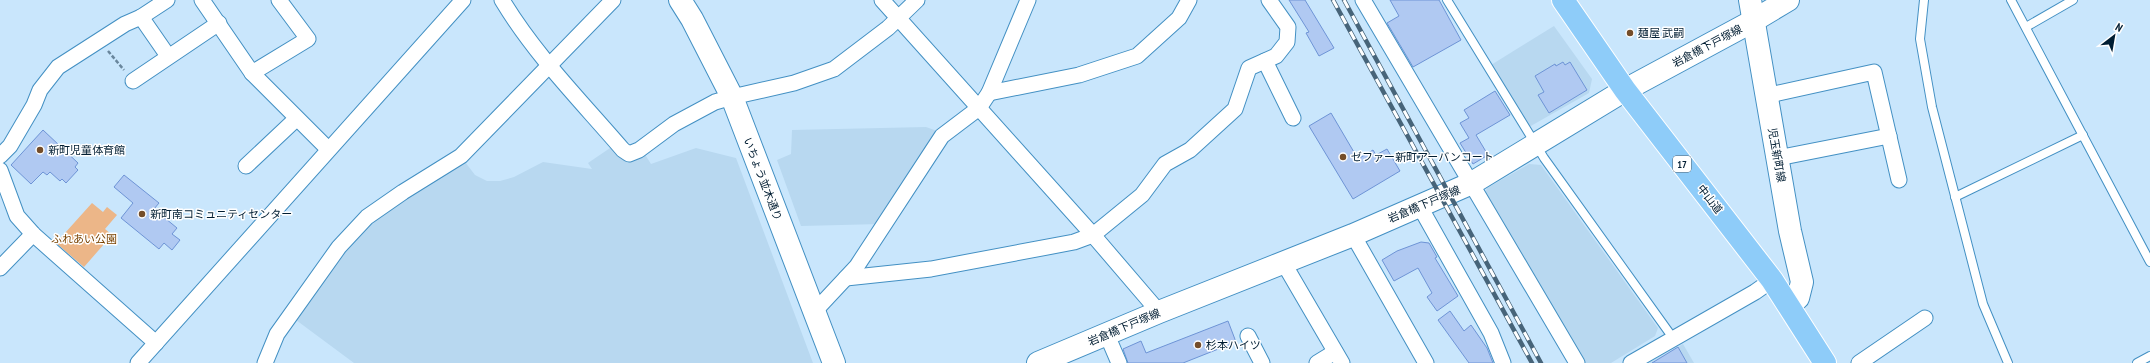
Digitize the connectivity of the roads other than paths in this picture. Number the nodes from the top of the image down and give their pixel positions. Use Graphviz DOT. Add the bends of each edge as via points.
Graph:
graph roads {
  1 [pos="202,0"];
  2 [pos="278,0"];
  3 [pos="463,0"];
  4 [pos="502,0"];
  5 [pos="613,0"];
  6 [pos="680,0"];
  7 [pos="882,0"];
  8 [pos="917,0"];
  9 [pos="1028,0"];
  10 [pos="1189,0"];
  11 [pos="1269,0"];
  12 [pos="1363,0"];
  13 [pos="1447,0"];
  14 [pos="1562,0"];
  15 [pos="1750,0"];
  16 [pos="1788,0"];
  17 [pos="1924,0"];
  18 [pos="2011,0"];
  19 [pos="2073,0"];
  20 [pos="159,2"];
  21 [pos="141,17"];
  22 [pos="898,19"];
  23 [pos="1753,21"];
  24 [pos="219,22"];
  25 [pos="2026,27"];
  26 [pos="168,56"];
  27 [pos="1265,61"];
  28 [pos="548,65"];
  29 [pos="252,73"];
  30 [pos="133,81"];
  31 [pos="1626,90"];
  32 [pos="989,93"];
  33 [pos="1765,96"];
  34 [pos="732,97"];
  35 [pos="980,108"];
  36 [pos="1293,118"];
  37 [pos="296,119"];
  38 [pos="2083,135"];
  39 [pos="1889,136"];
  40 [pos="1535,145"];
  41 [pos="328,149"];
  42 [pos="0,156"];
  43 [pos="1778,158"];
  44 [pos="246,166"];
  45 [pos="0,170"];
  46 [pos="1900,180"];
  47 [pos="1472,183"];
  48 [pos="1955,197"];
  49 [pos="1419,206"];
  50 [pos="33,234"];
  51 [pos="1093,234"];
  52 [pos="1353,234"];
  53 [pos="1283,262"];
  54 [pos="2150,262"];
  55 [pos="0,268"];
  56 [pos="846,278"];
  57 [pos="1772,280"];
  58 [pos="1789,304"];
  59 [pos="814,312"];
  60 [pos="1159,312"];
  61 [pos="1925,318"];
  62 [pos="1107,335"];
  63 [pos="1248,336"];
  64 [pos="1673,338"];
  65 [pos="156,343"];
  66 [pos="2150,356"];
  67 [pos="1339,357"];
  68 [pos="138,363"];
  69 [pos="265,363"];
  70 [pos="834,363"];
  71 [pos="1038,363"];
  72 [pos="1119,363"];
  73 [pos="1262,363"];
  74 [pos="1317,363"];
  75 [pos="1426,363"];
  76 [pos="1503,363"];
  77 [pos="1577,363"];
  78 [pos="1632,363"];
  79 [pos="1825,363"];
  80 [pos="1859,363"];
  81 [pos="2008,363"];
  82 [pos="2137,363"];
  1 -- 24 [label="street"];
  2 -- 29 [label="street" via="308,39"];
  3 -- 41 [label="street"];
  4 -- 28 [label="street"];
  5 -- 28 [label="street"];
  6 -- 34 [label="street, いちょう並木通り"];
  7 -- 22 [label="street"];
  8 -- 22 [label="street"];
  9 -- 32 [label="street"];
  10 -- 32 [label="street" via="1179,18 1137,56 1079,76"];
  11 -- 27 [label="street" via="1288,28 1287,42 1276,56"];
  12 -- 47 [label="street"];
  13 -- 40 [label="lane"];
  14 -- 31 [label="highway, 中山道 / 17"];
  15 -- 23 [label="street, 児玉新町線"];
  16 -- 23 [label="street, 岩倉橋下戸塚線"];
  17 -- 48 [label="lane" via="1920,39 1932,106"];
  18 -- 25 [label="lane"];
  19 -- 25 [label="lane"];
  20 -- 21 [label="street"];
  21 -- 26 [label="street"];
  21 -- 42 [label="street" via="125,24 58,67 40,90 10,146"];
  22 -- 34 [label="street" via="834,69 794,83"];
  22 -- 35 [label="street"];
  23 -- 31 [label="street, 岩倉橋下戸塚線"];
  23 -- 33 [label="street, 児玉新町線"];
  24 -- 26 [label="street"];
  24 -- 29 [label="street"];
  25 -- 38 [label="lane"];
  26 -- 30 [label="street"];
  27 -- 36 [label="street"];
  27 -- 51 [label="street" via="1249,68 1235,109 1190,150 1165,164 1142,195"];
  28 -- 34 [label="street" via="623,150 630,154 674,124 715,102"];
  28 -- 69 [label="street" via="461,156 367,217 339,247 277,334"];
  29 -- 37 [label="street"];
  31 -- 40 [label="street, 岩倉橋下戸塚線"];
  31 -- 57 [label="highway, 中山道 / 17"];
  32 -- 35 [label="street"];
  33 -- 39 [label="street" via="1874,72"];
  33 -- 43 [label="street, 児玉新町線"];
  34 -- 59 [label="street, いちょう並木通り"];
  35 -- 51 [label="street"];
  35 -- 56 [label="street" via="942,136 857,266"];
  37 -- 41 [label="street"];
  37 -- 44 [label="street"];
  38 -- 48 [label="lane"];
  38 -- 54 [label="lane"];
  39 -- 43 [label="street"];
  39 -- 46 [label="street"];
  40 -- 47 [label="street, 岩倉橋下戸塚線"];
  40 -- 64 [label="lane"];
  41 -- 65 [label="street"];
  43 -- 58 [label="street, 児玉新町線" via="1790,231 1802,282 1798,298"];
  45 -- 50 [label="street" via="17,216"];
  47 -- 49 [label="street, 岩倉橋下戸塚線"];
  47 -- 77 [label="street"];
  48 -- 81 [label="lane" via="1983,304"];
  49 -- 52 [label="street, 岩倉橋下戸塚線"];
  49 -- 76 [label="street" via="1491,333"];
  50 -- 55 [label="street"];
  50 -- 65 [label="street"];
  51 -- 56 [label="street" via="1074,242 932,269"];
  51 -- 60 [label="street"];
  52 -- 53 [label="street, 岩倉橋下戸塚線"];
  52 -- 75 [label="street"];
  53 -- 60 [label="street, 岩倉橋下戸塚線"];
  53 -- 67 [label="street"];
  56 -- 59 [label="street"];
  57 -- 58 [label="highway, 中山道 / 17"];
  57 -- 64 [label="street"];
  58 -- 79 [label="highway, 中山道 / 17"];
  59 -- 70 [label="street, いちょう並木通り"];
  60 -- 62 [label="street, 岩倉橋下戸塚線"];
  61 -- 80 [label="street"];
  62 -- 71 [label="street, 岩倉橋下戸塚線"];
  62 -- 72 [label="street"];
  63 -- 73 [label="street"];
  64 -- 78 [label="street"];
  65 -- 68 [label="street"];
  66 -- 82 [label="lane"];
  67 -- 74 [label="street"];
}
